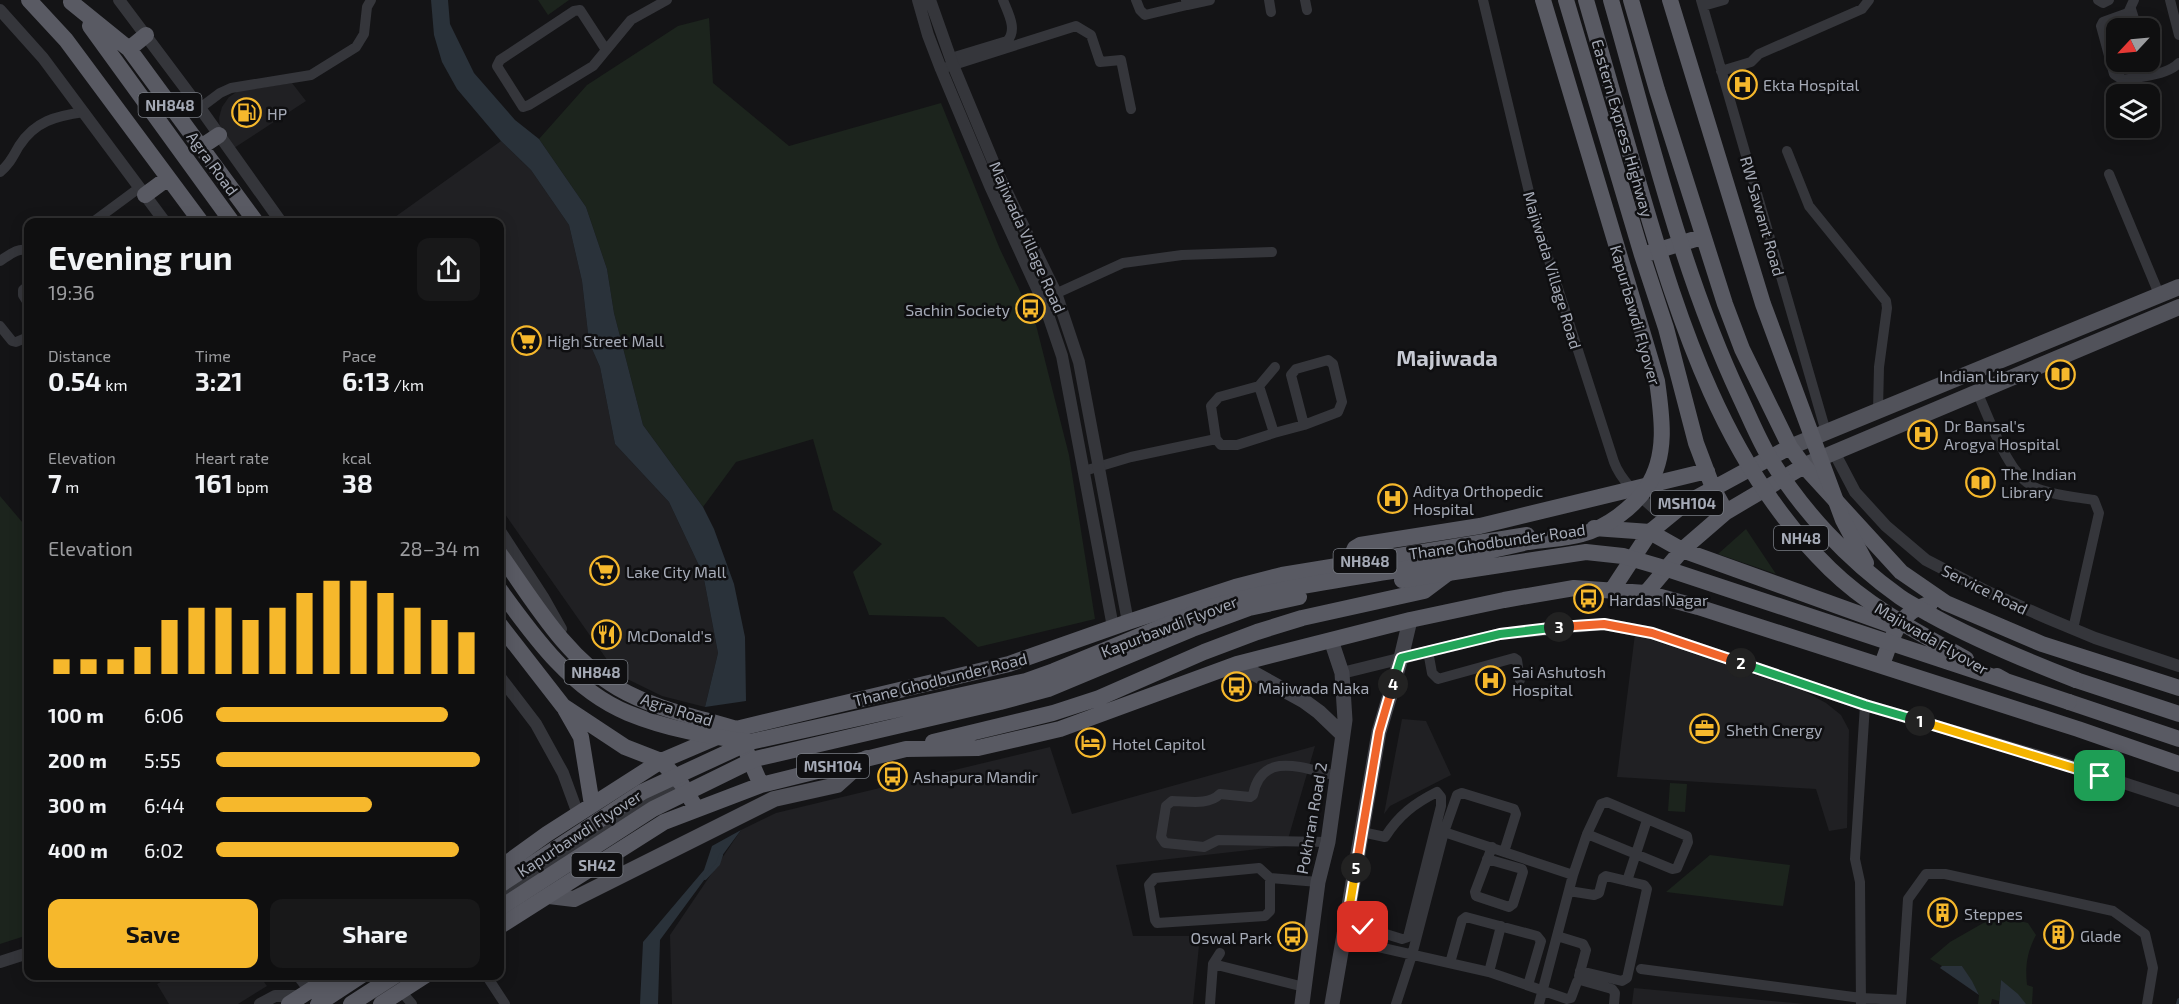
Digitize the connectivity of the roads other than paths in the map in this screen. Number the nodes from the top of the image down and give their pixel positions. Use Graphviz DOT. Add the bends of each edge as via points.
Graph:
graph roads {
  1 [pos="29,0"];
  2 [pos="119,0"];
  3 [pos="371,0"];
  4 [pos="667,0"];
  5 [pos="918,0"];
  6 [pos="930,0"];
  7 [pos="1003,0"];
  8 [pos="1136,0"];
  9 [pos="1210,0"];
  10 [pos="1269,0"];
  11 [pos="1483,0"];
  12 [pos="1543,0"];
  13 [pos="1566,0"];
  14 [pos="1586,0"];
  15 [pos="1611,0"];
  16 [pos="1631,0"];
  17 [pos="1670,0"];
  18 [pos="1724,0"];
  19 [pos="1869,0"];
  20 [pos="2098,0"];
  21 [pos="2109,0"];
  22 [pos="2170,0"];
  23 [pos="70,1"];
  24 [pos="1187,3"];
  25 [pos="1702,3"];
  26 [pos="1174,4"];
  27 [pos="2133,4"];
  28 [pos="0,10"];
  29 [pos="1271,12"];
  30 [pos="146,35"];
  31 [pos="2179,35"];
  32 [pos="129,49"];
  33 [pos="606,50"];
  34 [pos="2179,63"];
  35 [pos="948,64"];
  36 [pos="1721,71"];
  37 [pos="2152,74"];
  38 [pos="200,108"];
  39 [pos="1131,109"];
  40 [pos="84,112"];
  41 [pos="219,135"];
  42 [pos="201,147"];
  43 [pos="1787,151"];
  44 [pos="0,172"];
  45 [pos="2109,174"];
  46 [pos="168,178"];
  47 [pos="142,191"];
  48 [pos="99,218"];
  49 [pos="162,218"];
  50 [pos="198,218"];
  51 [pos="229,218"];
  52 [pos="253,218"];
  53 [pos="278,218"];
  54 [pos="1702,237"];
  55 [pos="24,249"];
  56 [pos="1683,249"];
  57 [pos="1272,252"];
  58 [pos="1642,255"];
  59 [pos="1660,256"];
  60 [pos="0,261"];
  61 [pos="2179,287"];
  62 [pos="1056,293"];
  63 [pos="2158,294"];
  64 [pos="1042,300"];
  65 [pos="2179,307"];
  66 [pos="0,326"];
  67 [pos="24,339"];
  68 [pos="1073,346"];
  69 [pos="1060,349"];
  70 [pos="1275,368"];
  71 [pos="1259,386"];
  72 [pos="1977,392"];
  73 [pos="1878,410"];
  74 [pos="1304,425"];
  75 [pos="1826,432"];
  76 [pos="1274,433"];
  77 [pos="1216,439"];
  78 [pos="1790,447"];
  79 [pos="1834,452"];
  80 [pos="1804,466"];
  81 [pos="1099,467"];
  82 [pos="1084,471"];
  83 [pos="1707,471"];
  84 [pos="1713,488"];
  85 [pos="1633,489"];
  86 [pos="1726,512"];
  87 [pos="1665,519"];
  88 [pos="1650,532"];
  89 [pos="504,537"];
  90 [pos="1682,550"];
  91 [pos="504,559"];
  92 [pos="1348,564"];
  93 [pos="1448,573"];
  94 [pos="1874,577"];
  95 [pos="1612,590"];
  96 [pos="1646,593"];
  97 [pos="504,596"];
  98 [pos="1946,603"];
  99 [pos="1410,620"];
  100 [pos="1120,624"];
  101 [pos="1896,627"];
  102 [pos="2073,628"];
  103 [pos="504,630"];
  104 [pos="1331,640"];
  105 [pos="1428,651"];
  106 [pos="573,652"];
  107 [pos="1401,658"];
  108 [pos="1237,664"];
  109 [pos="1882,665"];
  110 [pos="2179,666"];
  111 [pos="1342,673"];
  112 [pos="1520,680"];
  113 [pos="2006,681"];
  114 [pos="504,682"];
  115 [pos="2179,688"];
  116 [pos="1865,705"];
  117 [pos="564,706"];
  118 [pos="811,711"];
  119 [pos="2179,714"];
  120 [pos="736,729"];
  121 [pos="1343,735"];
  122 [pos="2179,739"];
  123 [pos="750,742"];
  124 [pos="906,749"];
  125 [pos="867,758"];
  126 [pos="661,761"];
  127 [pos="2179,764"];
  128 [pos="827,768"];
  129 [pos="1337,776"];
  130 [pos="681,783"];
  131 [pos="761,785"];
  132 [pos="2179,801"];
  133 [pos="696,809"];
  134 [pos="585,810"];
  135 [pos="1647,820"];
  136 [pos="1362,832"];
  137 [pos="1444,832"];
  138 [pos="1587,834"];
  139 [pos="1328,842"];
  140 [pos="1492,847"];
  141 [pos="1504,852"];
  142 [pos="1635,855"];
  143 [pos="1487,859"];
  144 [pos="504,865"];
  145 [pos="1572,875"];
  146 [pos="1270,878"];
  147 [pos="1627,881"];
  148 [pos="504,882"];
  149 [pos="1318,882"];
  150 [pos="1569,891"];
  151 [pos="504,893"];
  152 [pos="549,896"];
  153 [pos="504,905"];
  154 [pos="1347,922"];
  155 [pos="504,924"];
  156 [pos="1501,926"];
  157 [pos="1557,936"];
  158 [pos="1343,939"];
  159 [pos="1220,953"];
  160 [pos="24,954"];
  161 [pos="1412,955"];
  162 [pos="0,962"];
  163 [pos="1450,963"];
  164 [pos="1213,964"];
  165 [pos="1641,969"];
  166 [pos="1489,972"];
  167 [pos="1579,976"];
  168 [pos="298,980"];
  169 [pos="328,980"];
  170 [pos="350,980"];
  171 [pos="418,980"];
  172 [pos="489,980"];
  173 [pos="1528,985"];
  174 [pos="1304,987"];
  175 [pos="1542,989"];
  176 [pos="403,990"];
  177 [pos="304,999"];
  178 [pos="1861,1001"];
  179 [pos="1901,1002"];
  180 [pos="260,1004"];
  181 [pos="351,1004"];
  182 [pos="381,1004"];
  183 [pos="505,1004"];
  184 [pos="1210,1004"];
  185 [pos="1302,1004"];
  186 [pos="1332,1004"];
  187 [pos="1396,1004"];
  188 [pos="1539,1004"];
  189 [pos="1614,1004"];
  190 [pos="2147,1004"];
  1 -- 46 [label="highway, NH848" via="66,40"];
  2 -- 30 [label="street"];
  3 -- 38 [label="street" via="364,34 356,47 311,75 231,88"];
  4 -- 33 [label="street" via="631,20"];
  5 -- 35 [label="street" via="928,34"];
  6 -- 35 [label="street, Majiwada Village Road"];
  7 -- 35 [label="street" via="1012,37"];
  8 -- 26 [label="street" via="1145,15"];
  9 -- 24 [label="street"];
  10 -- 29 [label="street"];
  11 -- 85 [label="street, Majiwada Village Road" via="1535,217 1614,462"];
  12 -- 123 [label="highway, Kapurbawdi Flyover, bridge" via="1657,381 1663,425 1659,459 1647,487 1628,508 1581,535 1547,538 1232,601 1026,681"];
  13 -- 58 [label="highway"];
  14 -- 59 [label="highway, Eastern Express Highway / NH48, bridge"];
  15 -- 56 [label="highway, Eastern Express Highway / NH48, bridge"];
  16 -- 54 [label="highway"];
  17 -- 94 [label="highway, bridge" via="1763,304 1843,520"];
  18 -- 25 [label="street"];
  19 -- 36 [label="street" via="1862,9 1760,54 1751,62"];
  20 -- 21 [label="street"];
  22 -- 31 [label="street"];
  23 -- 32 [label="highway, Agra Road / NH848"];
  23 -- 51 [label="highway"];
  24 -- 26 [label="street"];
  25 -- 36 [label="street, RW Sawant Road"];
  27 -- 37 [label="street" via="2128,13 2101,26 2114,74 2123,80"];
  28 -- 40 [label="street"];
  30 -- 32 [label="highway"];
  30 -- 38 [label="street"];
  32 -- 42 [label="highway, Agra Road / NH848"];
  33 -- 33 [label="street" via="593,66 523,107 497,66 500,60 580,10"];
  34 -- 37 [label="street"];
  35 -- 39 [label="street" via="1076,26 1091,35 1100,62 1120,60"];
  35 -- 62 [label="street, Majiwada Village Road"];
  35 -- 64 [label="street" via="990,186"];
  36 -- 75 [label="street, RW Sawant Road"];
  38 -- 41 [label="street"];
  40 -- 44 [label="street" via="41,123 29,133 10,165"];
  40 -- 47 [label="street"];
  41 -- 42 [label="highway"];
  41 -- 53 [label="street"];
  42 -- 52 [label="highway, Agra Road / NH848"];
  43 -- 73 [label="street" via="1809,206 1886,301"];
  45 -- 63 [label="street"];
  46 -- 47 [label="highway"];
  46 -- 50 [label="highway, NH848"];
  47 -- 48 [label="street"];
  47 -- 49 [label="street"];
  54 -- 58 [label="highway"];
  54 -- 78 [label="highway" via="1743,349"];
  55 -- 60 [label="street"];
  56 -- 94 [label="highway, Majiwada Flyover / NH48, bridge" via="1722,359 1767,454 1826,532"];
  57 -- 62 [label="street" via="1182,255 1123,262"];
  58 -- 83 [label="highway"];
  59 -- 113 [label="highway, Majiwada Flyover / NH48, bridge" via="1683,327 1723,419 1754,475 1786,521 1832,571 1893,619"];
  61 -- 63 [label="main road"];
  62 -- 64 [label="street"];
  62 -- 68 [label="street, Majiwada Village Road"];
  63 -- 73 [label="main road"];
  64 -- 69 [label="street"];
  65 -- 72 [label="main road"];
  66 -- 67 [label="street" via="12,341"];
  68 -- 69 [label="street"];
  68 -- 81 [label="street, Majiwada Village Road"];
  69 -- 82 [label="street"];
  70 -- 71 [label="street"];
  71 -- 76 [label="street"];
  71 -- 77 [label="street" via="1219,397 1212,406"];
  72 -- 79 [label="main road"];
  72 -- 102 [label="street" via="2005,451 2026,482 2036,489 2094,500 2099,513"];
  73 -- 75 [label="main road"];
  74 -- 74 [label="street" via="1338,412 1342,402 1333,364 1328,360 1296,369 1292,375"];
  74 -- 76 [label="street"];
  75 -- 78 [label="main road"];
  76 -- 77 [label="street" via="1237,445 1221,445"];
  77 -- 81 [label="street"];
  78 -- 80 [label="highway"];
  78 -- 84 [label="highway, MSH104"];
  79 -- 80 [label="main road"];
  79 -- 102 [label="street, Service Road" via="1855,492 1886,526 1926,560 1988,592"];
  80 -- 86 [label="highway"];
  80 -- 98 [label="highway" via="1901,572"];
  81 -- 82 [label="street"];
  81 -- 100 [label="street, Majiwada Village Road"];
  82 -- 100 [label="street"];
  83 -- 84 [label="highway"];
  83 -- 85 [label="highway"];
  84 -- 86 [label="highway"];
  84 -- 87 [label="highway, MSH104"];
  85 -- 87 [label="street, Majiwada Village Road"];
  85 -- 92 [label="highway" via="1480,526 1360,545"];
  86 -- 90 [label="highway"];
  87 -- 88 [label="highway, MSH104"];
  88 -- 90 [label="highway"];
  88 -- 92 [label="highway, Thane Ghodbunder Road / NH848" via="1575,528"];
  88 -- 95 [label="highway, MSH104"];
  89 -- 106 [label="street"];
  90 -- 96 [label="highway"];
  90 -- 101 [label="highway"];
  91 -- 106 [label="highway, Agra Road / NH848"];
  92 -- 100 [label="highway, Thane Ghodbunder Road / NH848" via="1235,587"];
  93 -- 113 [label="highway, Kapurbawdi Flyover, bridge" via="1586,552 1623,556"];
  93 -- 124 [label="highway" via="1424,591 1302,618 1204,652 1053,713"];
  93 -- 153 [label="highway, Kapurbawdi Flyover, bridge" via="1249,608 1048,689 755,759 653,809"];
  94 -- 119 [label="highway, Majiwada Flyover / NH48, bridge" via="1901,598 1959,631 2076,680"];
  95 -- 96 [label="highway"];
  95 -- 99 [label="highway" via="1574,588"];
  96 -- 109 [label="highway"];
  97 -- 123 [label="highway, bridge" via="536,640 605,701 679,730"];
  98 -- 101 [label="highway" via="1927,604 1911,611"];
  98 -- 115 [label="highway" via="2042,644"];
  99 -- 104 [label="highway"];
  99 -- 107 [label="main road"];
  100 -- 118 [label="highway, Thane Ghodbunder Road / NH848" via="1009,664"];
  101 -- 109 [label="highway"];
  102 -- 110 [label="street, Service Road"];
  103 -- 117 [label="highway, NH848"];
  104 -- 108 [label="highway"];
  104 -- 111 [label="main road, Pokhran Road 2"];
  105 -- 107 [label="street"];
  105 -- 112 [label="street" via="1434,677 1438,679 1515,658"];
  105 -- 116 [label="street" via="1500,634 1604,624 1652,633"];
  106 -- 120 [label="highway, Agra Road / NH848" via="620,689 665,708"];
  107 -- 111 [label="street"];
  107 -- 136 [label="main road" via="1379,732"];
  108 -- 121 [label="main road" via="1304,701"];
  108 -- 124 [label="highway" via="1060,729 978,748"];
  109 -- 127 [label="highway"];
  111 -- 121 [label="main road, Pokhran Road 2"];
  113 -- 122 [label="highway, Majiwada Flyover / NH48, bridge"];
  114 -- 134 [label="street" via="536,724"];
  116 -- 132 [label="street"];
  116 -- 178 [label="street" via="1855,859 1860,882"];
  117 -- 126 [label="highway, NH848" via="626,747"];
  117 -- 134 [label="highway" via="581,738"];
  118 -- 120 [label="highway, Thane Ghodbunder Road / NH848"];
  118 -- 128 [label="highway"];
  120 -- 126 [label="highway, Thane Ghodbunder Road"];
  120 -- 131 [label="highway"];
  121 -- 129 [label="main road, Pokhran Road 2"];
  123 -- 148 [label="highway, Kapurbawdi Flyover, bridge" via="642,792"];
  124 -- 125 [label="highway, MSH104"];
  125 -- 128 [label="highway, MSH104"];
  125 -- 152 [label="main road" via="837,785 774,799 574,899"];
  126 -- 130 [label="highway, NH848"];
  126 -- 134 [label="highway, Thane Ghodbunder Road"];
  128 -- 131 [label="highway, MSH104"];
  129 -- 139 [label="main road, Pokhran Road 2"];
  129 -- 139 [label="street" via="1275,766 1256,781 1250,797 1220,794 1206,802 1172,801 1166,806 1161,837 1165,843 1204,847 1218,840"];
  130 -- 133 [label="highway"];
  130 -- 151 [label="street"];
  131 -- 133 [label="highway, SH42"];
  133 -- 152 [label="highway, SH42" via="664,822"];
  134 -- 144 [label="highway, Thane Ghodbunder Road"];
  135 -- 138 [label="street" via="1607,802 1601,804"];
  135 -- 142 [label="street"];
  135 -- 142 [label="street" via="1687,836 1688,842 1677,868"];
  136 -- 154 [label="main road"];
  136 -- 154 [label="street" via="1388,838 1393,824 1419,801 1437,792 1441,797 1408,937 1402,939"];
  137 -- 140 [label="street"];
  137 -- 141 [label="street" via="1457,795 1462,793 1514,809 1516,814"];
  137 -- 161 [label="street"];
  138 -- 142 [label="street"];
  138 -- 145 [label="street"];
  139 -- 149 [label="main road, Pokhran Road 2"];
  140 -- 141 [label="street"];
  140 -- 143 [label="street"];
  141 -- 145 [label="street"];
  142 -- 147 [label="street"];
  143 -- 143 [label="street" via="1476,896 1509,907 1522,869"];
  145 -- 150 [label="street"];
  146 -- 146 [label="street" via="1270,911 1264,916 1158,923 1155,920 1149,885 1155,878 1259,868"];
  146 -- 149 [label="street"];
  147 -- 150 [label="street" via="1606,876 1599,893"];
  147 -- 167 [label="street" via="1647,889 1627,978 1622,981"];
  149 -- 174 [label="main road, Pokhran Road 2"];
  150 -- 157 [label="street"];
  152 -- 155 [label="highway, SH42"];
  154 -- 158 [label="main road"];
  156 -- 163 [label="street" via="1466,916"];
  156 -- 166 [label="street"];
  156 -- 173 [label="street" via="1537,936 1540,941"];
  157 -- 167 [label="street" via="1583,944 1586,950"];
  157 -- 175 [label="street"];
  158 -- 161 [label="street"];
  158 -- 186 [label="main road"];
  159 -- 164 [label="street"];
  160 -- 162 [label="street"];
  161 -- 163 [label="street"];
  161 -- 187 [label="street"];
  163 -- 166 [label="street"];
  164 -- 174 [label="street"];
  164 -- 184 [label="street"];
  165 -- 178 [label="street"];
  166 -- 173 [label="street"];
  167 -- 175 [label="street" via="1571,998"];
  167 -- 189 [label="street" via="1580,980 1612,989"];
  168 -- 177 [label="street"];
  169 -- 177 [label="highway"];
  170 -- 177 [label="highway"];
  171 -- 176 [label="highway"];
  172 -- 183 [label="street"];
  173 -- 175 [label="street"];
  174 -- 185 [label="main road, Pokhran Road 2"];
  175 -- 188 [label="street"];
  176 -- 181 [label="highway"];
  176 -- 182 [label="highway"];
  177 -- 180 [label="street" via="275,996"];
  178 -- 179 [label="street"];
  179 -- 190 [label="street" via="1908,898 1926,874 1945,874 2113,911 2145,934 2153,968"];
}
